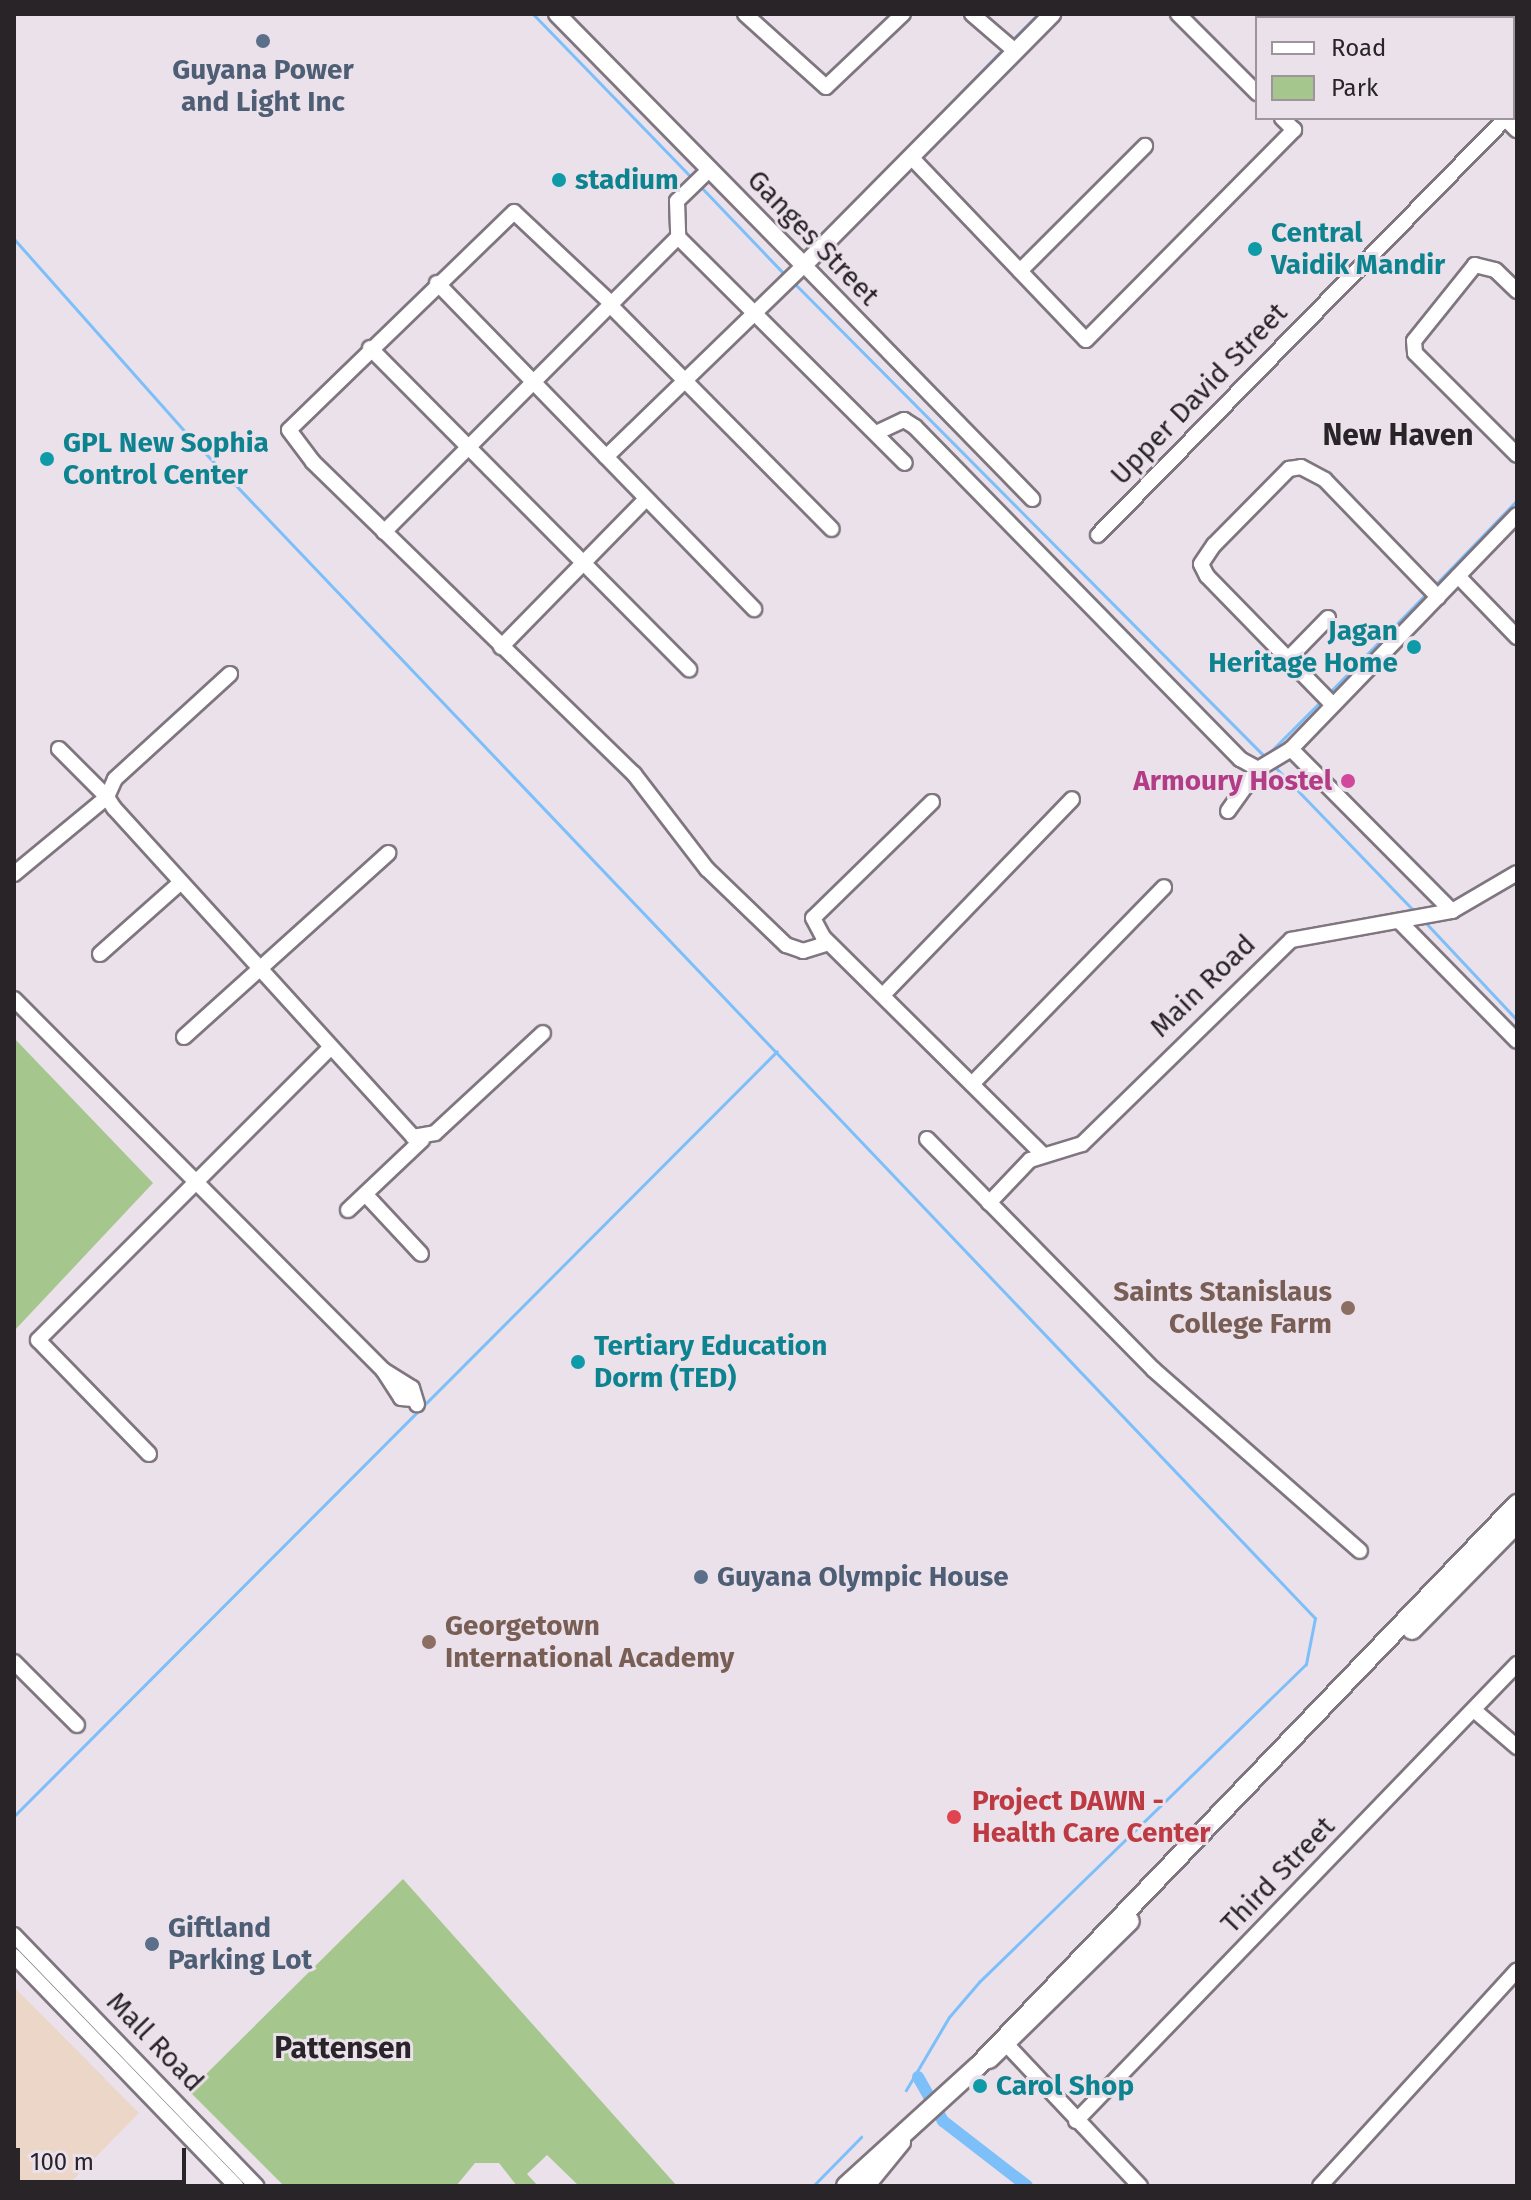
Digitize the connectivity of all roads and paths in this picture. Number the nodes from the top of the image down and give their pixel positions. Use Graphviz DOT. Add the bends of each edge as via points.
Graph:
graph roads {
  1 [pos="557,14"];
  2 [pos="745,14"];
  3 [pos="902,14"];
  4 [pos="972,14"];
  5 [pos="1052,14"];
  6 [pos="1178,14"];
  7 [pos="1008,47"];
  8 [pos="1255,91"];
  9 [pos="1284,120"];
  10 [pos="1504,120"];
  11 [pos="1145,146"];
  12 [pos="911,157"];
  13 [pos="701,178"];
  14 [pos="678,237"];
  15 [pos="1020,271"];
  16 [pos="793,275"];
  17 [pos="437,283"];
  18 [pos="1517,291"];
  19 [pos="611,304"];
  20 [pos="754,314"];
  21 [pos="370,348"];
  22 [pos="533,381"];
  23 [pos="684,382"];
  24 [pos="876,433"];
  25 [pos="469,447"];
  26 [pos="1517,455"];
  27 [pos="606,457"];
  28 [pos="905,463"];
  29 [pos="646,499"];
  30 [pos="1032,499"];
  31 [pos="1517,515"];
  32 [pos="832,529"];
  33 [pos="384,532"];
  34 [pos="1098,535"];
  35 [pos="585,561"];
  36 [pos="1458,576"];
  37 [pos="1433,592"];
  38 [pos="754,609"];
  39 [pos="1328,618"];
  40 [pos="1517,637"];
  41 [pos="501,647"];
  42 [pos="1289,658"];
  43 [pos="689,669"];
  44 [pos="230,674"];
  45 [pos="1325,697"];
  46 [pos="59,749"];
  47 [pos="1286,753"];
  48 [pos="1262,768"];
  49 [pos="107,797"];
  50 [pos="1072,799"];
  51 [pos="932,802"];
  52 [pos="1228,811"];
  53 [pos="388,853"];
  54 [pos="1517,873"];
  55 [pos="14,874"];
  56 [pos="181,882"];
  57 [pos="1505,883"];
  58 [pos="1164,887"];
  59 [pos="1517,895"];
  60 [pos="1445,913"];
  61 [pos="1401,923"];
  62 [pos="829,943"];
  63 [pos="100,954"];
  64 [pos="258,969"];
  65 [pos="883,995"];
  66 [pos="14,999"];
  67 [pos="543,1033"];
  68 [pos="184,1037"];
  69 [pos="1517,1041"];
  70 [pos="329,1049"];
  71 [pos="972,1084"];
  72 [pos="927,1139"];
  73 [pos="422,1140"];
  74 [pos="1042,1154"];
  75 [pos="198,1182"];
  76 [pos="367,1196"];
  77 [pos="989,1203"];
  78 [pos="348,1210"];
  79 [pos="421,1254"];
  80 [pos="415,1401"];
  81 [pos="149,1454"];
  82 [pos="1517,1504"];
  83 [pos="1517,1523"];
  84 [pos="1360,1551"];
  85 [pos="14,1662"];
  86 [pos="1517,1664"];
  87 [pos="1474,1710"];
  88 [pos="77,1725"];
  89 [pos="1517,1747"];
  90 [pos="14,1935"];
  91 [pos="14,1956"];
  92 [pos="1517,1970"];
  93 [pos="1009,2047"];
  94 [pos="975,2068"];
  95 [pos="1076,2121"];
  96 [pos="910,2130"];
  97 [pos="236,2186"];
  98 [pos="256,2186"];
  99 [pos="846,2186"];
  100 [pos="865,2186"];
  101 [pos="1140,2186"];
  102 [pos="1320,2186"];
  1 -- 13 [label="street, Ganges Street"];
  2 -- 3 [label="street" via="826,87"];
  4 -- 7 [label="street"];
  5 -- 7 [label="street"];
  6 -- 8 [label="street"];
  7 -- 12 [label="street"];
  9 -- 15 [label="street" via="1294,130 1086,340"];
  10 -- 34 [label="street, Upper David Street"];
  11 -- 15 [label="street"];
  12 -- 15 [label="street"];
  12 -- 16 [label="street"];
  13 -- 14 [label="street" via="677,201"];
  13 -- 16 [label="street, Ganges Street"];
  14 -- 19 [label="street"];
  14 -- 20 [label="street"];
  16 -- 20 [label="street"];
  16 -- 30 [label="street, Ganges Street"];
  17 -- 19 [label="street" via="514,212"];
  17 -- 21 [label="street"];
  17 -- 22 [label="street"];
  18 -- 26 [label="street" via="1495,270 1475,265 1414,341 1415,353"];
  19 -- 22 [label="street"];
  19 -- 23 [label="street"];
  20 -- 23 [label="street"];
  20 -- 24 [label="street"];
  21 -- 25 [label="street"];
  21 -- 33 [label="street" via="289,430"];
  22 -- 25 [label="street"];
  22 -- 27 [label="street"];
  23 -- 27 [label="street"];
  23 -- 32 [label="street"];
  24 -- 28 [label="street"];
  24 -- 48 [label="street" via="904,420 915,427 1240,759"];
  25 -- 33 [label="street"];
  25 -- 35 [label="street"];
  27 -- 29 [label="street"];
  29 -- 35 [label="street"];
  29 -- 38 [label="street"];
  31 -- 36 [label="street"];
  33 -- 41 [label="street"];
  35 -- 41 [label="street"];
  35 -- 43 [label="street"];
  36 -- 37 [label="street"];
  36 -- 40 [label="street"];
  37 -- 42 [label="street" via="1325,480 1292,467 1201,564"];
  37 -- 45 [label="street"];
  39 -- 42 [label="street"];
  41 -- 62 [label="street" via="634,774 707,869 786,945 803,951"];
  42 -- 45 [label="street"];
  44 -- 49 [label="street" via="115,779"];
  45 -- 47 [label="street"];
  46 -- 49 [label="street"];
  47 -- 48 [label="street"];
  47 -- 60 [label="street"];
  48 -- 52 [label="street"];
  49 -- 55 [label="street"];
  49 -- 56 [label="street"];
  50 -- 65 [label="street"];
  51 -- 62 [label="street" via="813,918"];
  53 -- 64 [label="street"];
  54 -- 57 [label="street, Main Road"];
  56 -- 63 [label="street"];
  56 -- 64 [label="street"];
  57 -- 59 [label="street"];
  57 -- 60 [label="street, Main Road"];
  58 -- 71 [label="street"];
  60 -- 61 [label="street, Main Road"];
  61 -- 69 [label="street"];
  61 -- 74 [label="street, Main Road" via="1291,940 1082,1144"];
  62 -- 65 [label="street"];
  64 -- 68 [label="street"];
  64 -- 70 [label="street"];
  65 -- 71 [label="street"];
  66 -- 75 [label="street"];
  67 -- 73 [label="street"];
  70 -- 73 [label="street"];
  70 -- 75 [label="street"];
  71 -- 74 [label="street"];
  72 -- 77 [label="street"];
  73 -- 76 [label="street"];
  74 -- 77 [label="street"];
  75 -- 80 [label="street" via="383,1370 401,1398"];
  75 -- 81 [label="street" via="38,1340"];
  76 -- 78 [label="street"];
  76 -- 79 [label="street"];
  77 -- 84 [label="street" via="1180,1394"];
  82 -- 94 [label="main road"];
  83 -- 93 [label="main road"];
  85 -- 88 [label="street"];
  86 -- 87 [label="street, Third Street"];
  87 -- 89 [label="street"];
  87 -- 95 [label="street, Third Street"];
  90 -- 98 [label="street, Mall Road"];
  91 -- 97 [label="street, Mall Road"];
  92 -- 102 [label="street"];
  93 -- 94 [label="main road"];
  93 -- 95 [label="street"];
  94 -- 96 [label="main road"];
  95 -- 101 [label="street"];
  96 -- 99 [label="main road"];
  96 -- 100 [label="main road"];
}
